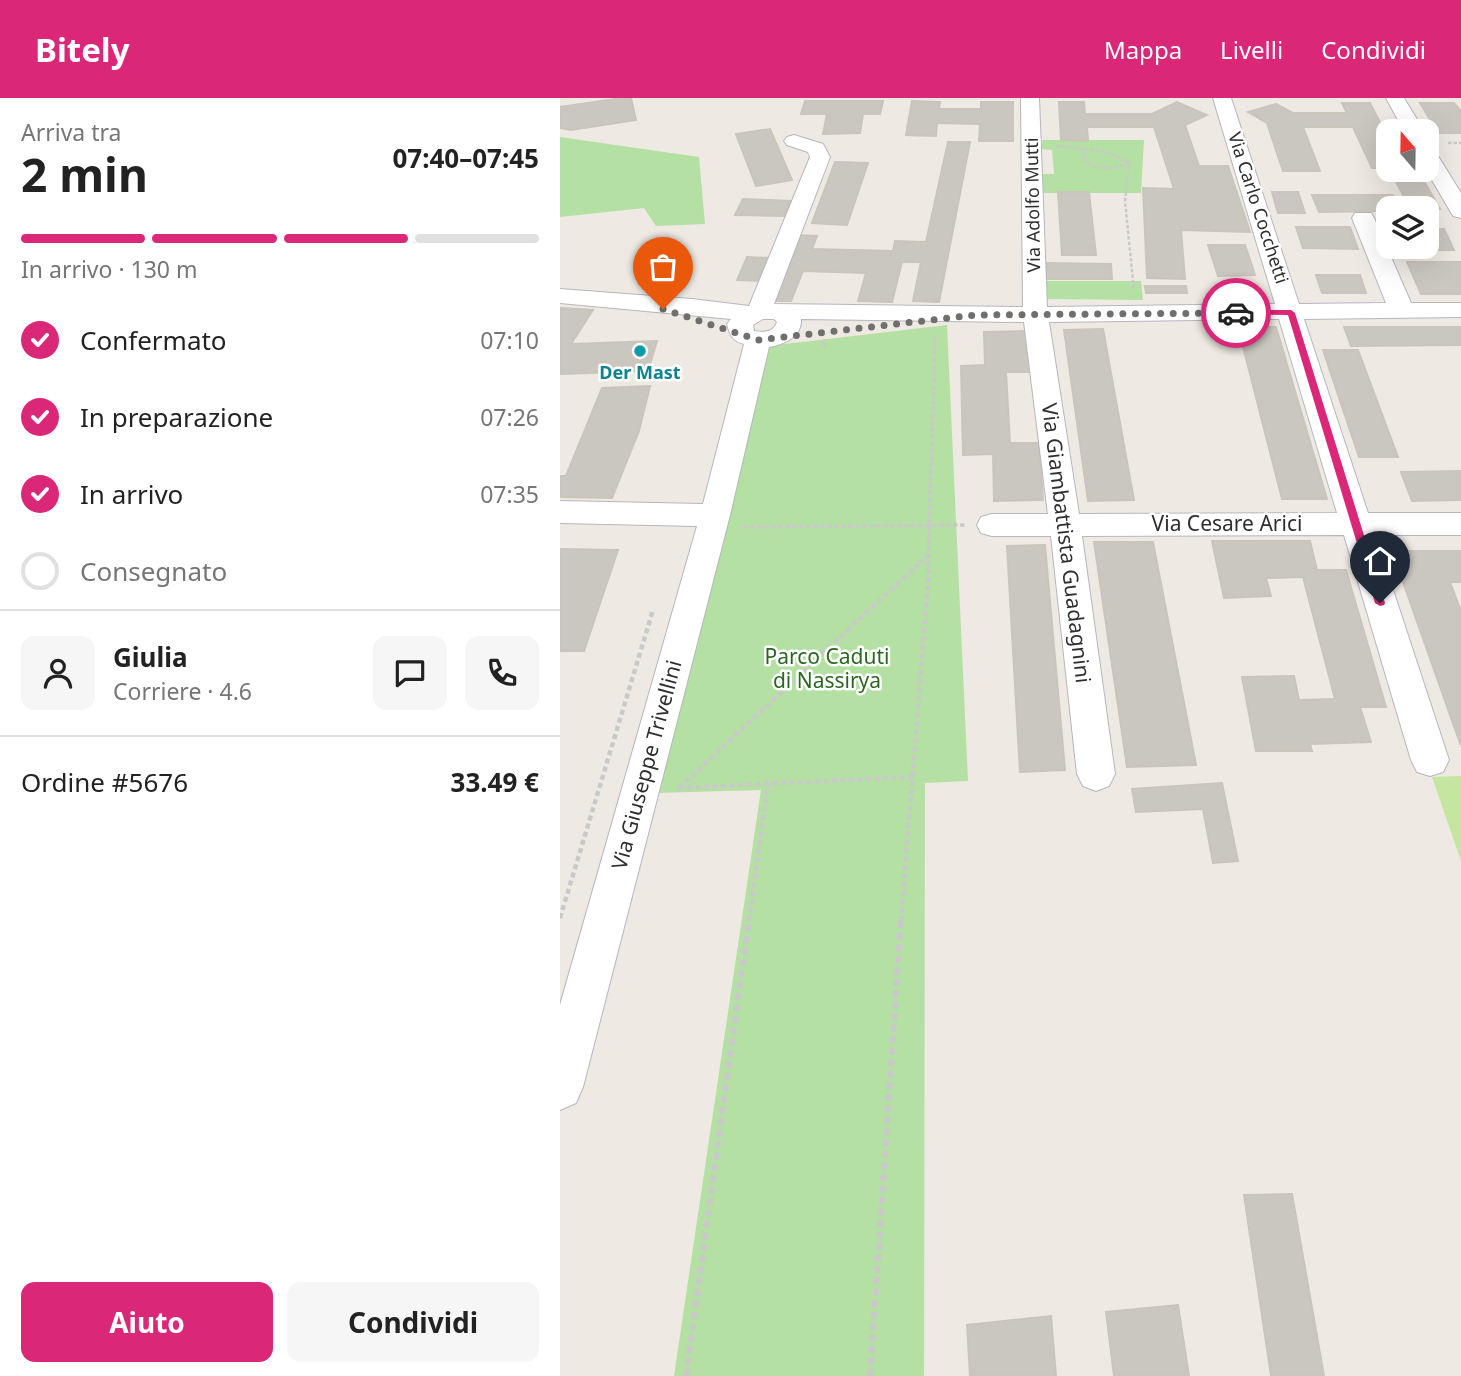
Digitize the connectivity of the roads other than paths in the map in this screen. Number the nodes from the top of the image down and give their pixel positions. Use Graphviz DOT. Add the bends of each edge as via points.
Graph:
graph roads {
  1 [pos="1030,98"];
  2 [pos="1222,98"];
  3 [pos="1395,98"];
  4 [pos="1407,119"];
  5 [pos="794,141"];
  6 [pos="1439,174"];
  7 [pos="1461,211"];
  8 [pos="1363,218"];
  9 [pos="560,296"];
  10 [pos="1461,310"];
  11 [pos="1402,311"];
  12 [pos="1035,313"];
  13 [pos="1291,313"];
  14 [pos="760,325"];
  15 [pos="560,512"];
  16 [pos="727,521"];
  17 [pos="1355,524"];
  18 [pos="1461,524"];
  19 [pos="992,525"];
  20 [pos="1065,525"];
  21 [pos="1430,760"];
  22 [pos="1096,774"];
  23 [pos="570,1015"];
  24 [pos="560,1087"];
  1 -- 12 [label="street, Via Adolfo Mutti"];
  2 -- 13 [label="street, Via Carlo Cocchetti"];
  3 -- 4 [label="street"];
  5 -- 14 [label="street, Via Giuseppe Trivellini" via="816,148 820,157 761,306"];
  6 -- 7 [label="street"];
  8 -- 11 [label="street"];
  9 -- 14 [label="street" via="640,301"];
  10 -- 11 [label="street"];
  11 -- 13 [label="street"];
  12 -- 13 [label="street"];
  12 -- 14 [label="street"];
  12 -- 20 [label="street, Via Giambattista Guadagnini"];
  13 -- 17 [label="street, Via Carlo Cocchetti"];
  14 -- 16 [label="street, Via Giuseppe Trivellini"];
  15 -- 16 [label="street"];
  16 -- 23 [label="street, Via Giuseppe Trivellini"];
  17 -- 18 [label="street, Via Cesare Arici"];
  17 -- 20 [label="street, Via Cesare Arici"];
  17 -- 21 [label="street, Via Carlo Cocchetti"];
  19 -- 20 [label="street, Via Cesare Arici"];
  20 -- 22 [label="street, Via Giambattista Guadagnini"];
  23 -- 24 [label="street, Via Giuseppe Trivellini"];
}
